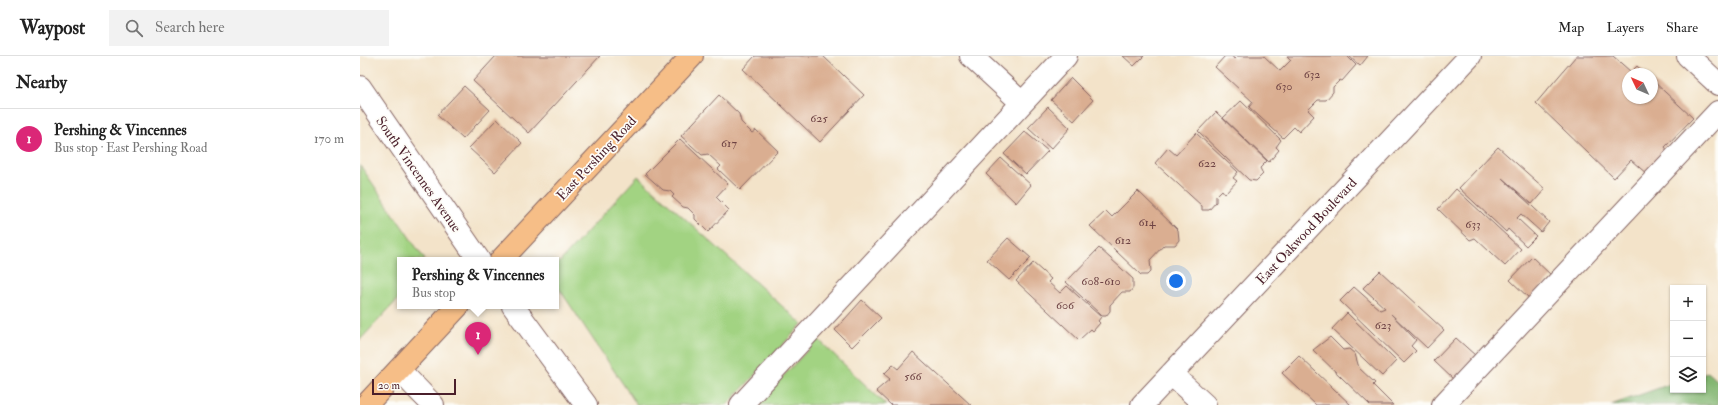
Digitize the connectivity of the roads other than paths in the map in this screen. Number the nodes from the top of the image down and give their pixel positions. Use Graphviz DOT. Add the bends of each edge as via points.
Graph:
graph roads {
  1 [pos="692,56"];
  2 [pos="971,56"];
  3 [pos="1066,56"];
  4 [pos="1470,56"];
  5 [pos="1688,56"];
  6 [pos="1718,84"];
  7 [pos="360,87"];
  8 [pos="1022,102"];
  9 [pos="1718,112"];
  10 [pos="477,257"];
  11 [pos="504,257"];
  12 [pos="455,309"];
  13 [pos="515,309"];
  14 [pos="399,370"];
  15 [pos="1171,374"];
  16 [pos="366,405"];
  17 [pos="433,405"];
  18 [pos="586,405"];
  19 [pos="741,405"];
  20 [pos="1142,405"];
  21 [pos="1205,405"];
  22 [pos="1443,405"];
  1 -- 11 [label="main road, East Pershing Road"];
  2 -- 8 [label="street"];
  3 -- 8 [label="street"];
  4 -- 15 [label="street, East Oakwood Boulevard"];
  5 -- 6 [label="street"];
  7 -- 10 [label="street, South Vincennes Avenue"];
  8 -- 19 [label="street"];
  9 -- 22 [label="street"];
  12 -- 14 [label="main road"];
  13 -- 18 [label="street"];
  14 -- 16 [label="main road"];
  14 -- 17 [label="street"];
  15 -- 20 [label="street, East Oakwood Boulevard"];
  15 -- 21 [label="street"];
}
